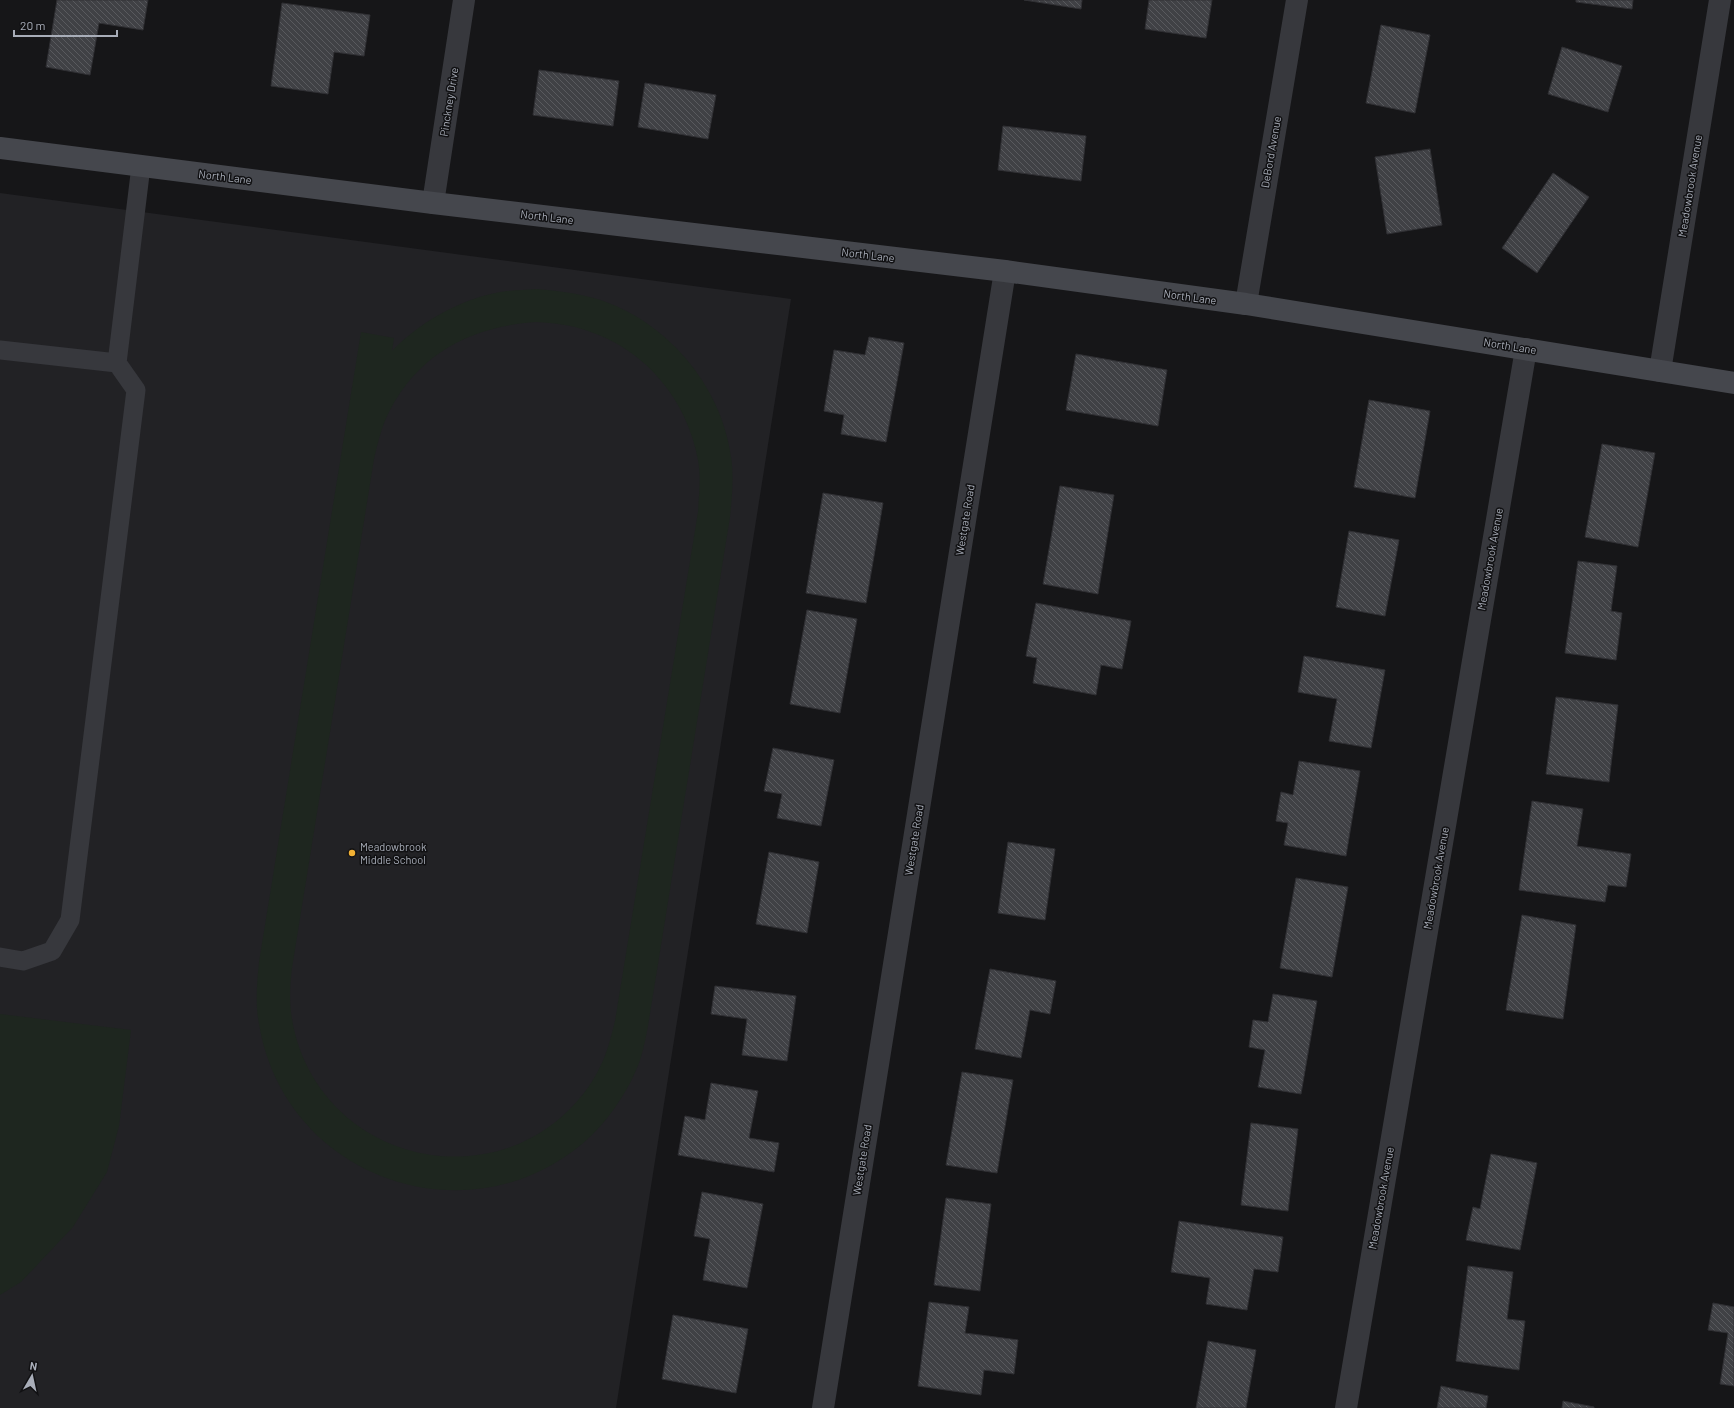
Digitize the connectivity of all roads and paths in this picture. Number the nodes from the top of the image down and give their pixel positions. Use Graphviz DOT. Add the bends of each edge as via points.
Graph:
graph roads {
  1 [pos="464,0"];
  2 [pos="1297,0"];
  3 [pos="1720,0"];
  4 [pos="0,148"];
  5 [pos="141,166"];
  6 [pos="433,203"];
  7 [pos="1005,271"];
  8 [pos="1246,304"];
  9 [pos="1526,349"];
  10 [pos="0,350"];
  11 [pos="117,363"];
  12 [pos="1660,371"];
  13 [pos="1734,383"];
  14 [pos="0,958"];
  15 [pos="823,1408"];
  16 [pos="1346,1408"];
  1 -- 6 [label="street, Pinckney Drive"];
  2 -- 8 [label="street, DeBord Avenue"];
  3 -- 12 [label="street, Meadowbrook Avenue"];
  4 -- 5 [label="street, North Lane"];
  5 -- 6 [label="street, North Lane"];
  5 -- 11 [label="lane"];
  6 -- 7 [label="street, North Lane"];
  7 -- 8 [label="street, North Lane"];
  7 -- 15 [label="street, Westgate Road"];
  8 -- 9 [label="street, North Lane"];
  9 -- 12 [label="street, North Lane"];
  9 -- 16 [label="street, Meadowbrook Avenue"];
  10 -- 11 [label="lane"];
  11 -- 14 [label="lane" via="136,390 70,920 52,951 23,960"];
  12 -- 13 [label="street, North Lane"];
}
